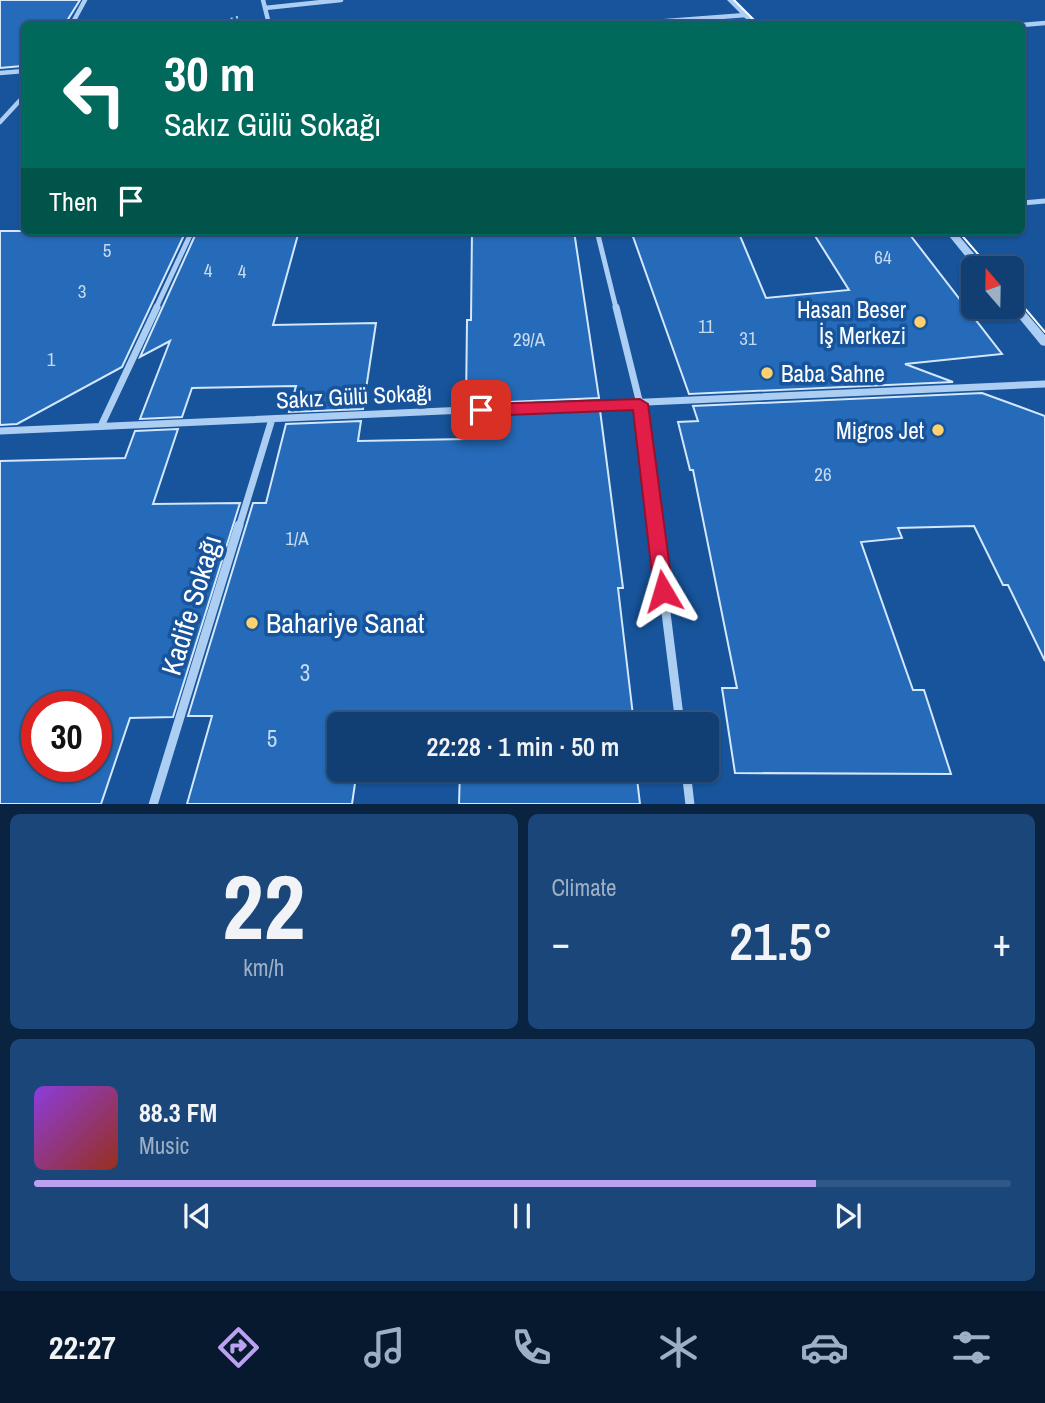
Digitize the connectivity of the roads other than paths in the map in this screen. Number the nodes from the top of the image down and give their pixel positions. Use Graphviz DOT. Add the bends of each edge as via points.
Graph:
graph roads {
  1 [pos="85,0"];
  2 [pos="263,0"];
  3 [pos="341,0"];
  4 [pos="730,0"];
  5 [pos="265,8"];
  6 [pos="746,15"];
  7 [pos="74,21"];
  8 [pos="268,21"];
  9 [pos="667,21"];
  10 [pos="752,21"];
  11 [pos="1045,23"];
  12 [pos="1025,24"];
  13 [pos="21,71"];
  14 [pos="0,73"];
  15 [pos="21,99"];
  16 [pos="0,122"];
  17 [pos="1045,201"];
  18 [pos="1025,202"];
  19 [pos="190,235"];
  20 [pos="598,235"];
  21 [pos="953,235"];
  22 [pos="971,256"];
  23 [pos="1024,317"];
  24 [pos="1045,342"];
  25 [pos="1045,384"];
  26 [pos="640,404"];
  27 [pos="272,419"];
  28 [pos="101,426"];
  29 [pos="0,431"];
  30 [pos="678,712"];
  31 [pos="687,782"];
  32 [pos="153,804"];
  33 [pos="690,804"];
  1 -- 7 [label="street"];
  2 -- 5 [label="street"];
  3 -- 5 [label="street"];
  4 -- 6 [label="street"];
  5 -- 8 [label="street"];
  6 -- 9 [label="street"];
  6 -- 10 [label="street"];
  11 -- 12 [label="street"];
  13 -- 14 [label="street"];
  15 -- 16 [label="street"];
  17 -- 18 [label="street"];
  19 -- 28 [label="street"];
  20 -- 26 [label="street"];
  21 -- 22 [label="street"];
  23 -- 24 [label="street"];
  25 -- 26 [label="street, Sakız Gülü Sokağı"];
  26 -- 27 [label="street, Sakız Gülü Sokağı"];
  26 -- 30 [label="street"];
  27 -- 28 [label="street, Sakız Gülü Sokağı"];
  27 -- 32 [label="street, Kadife Sokağı"];
  28 -- 29 [label="street, Sakız Gülü Sokağı"];
  31 -- 33 [label="street"];
}
